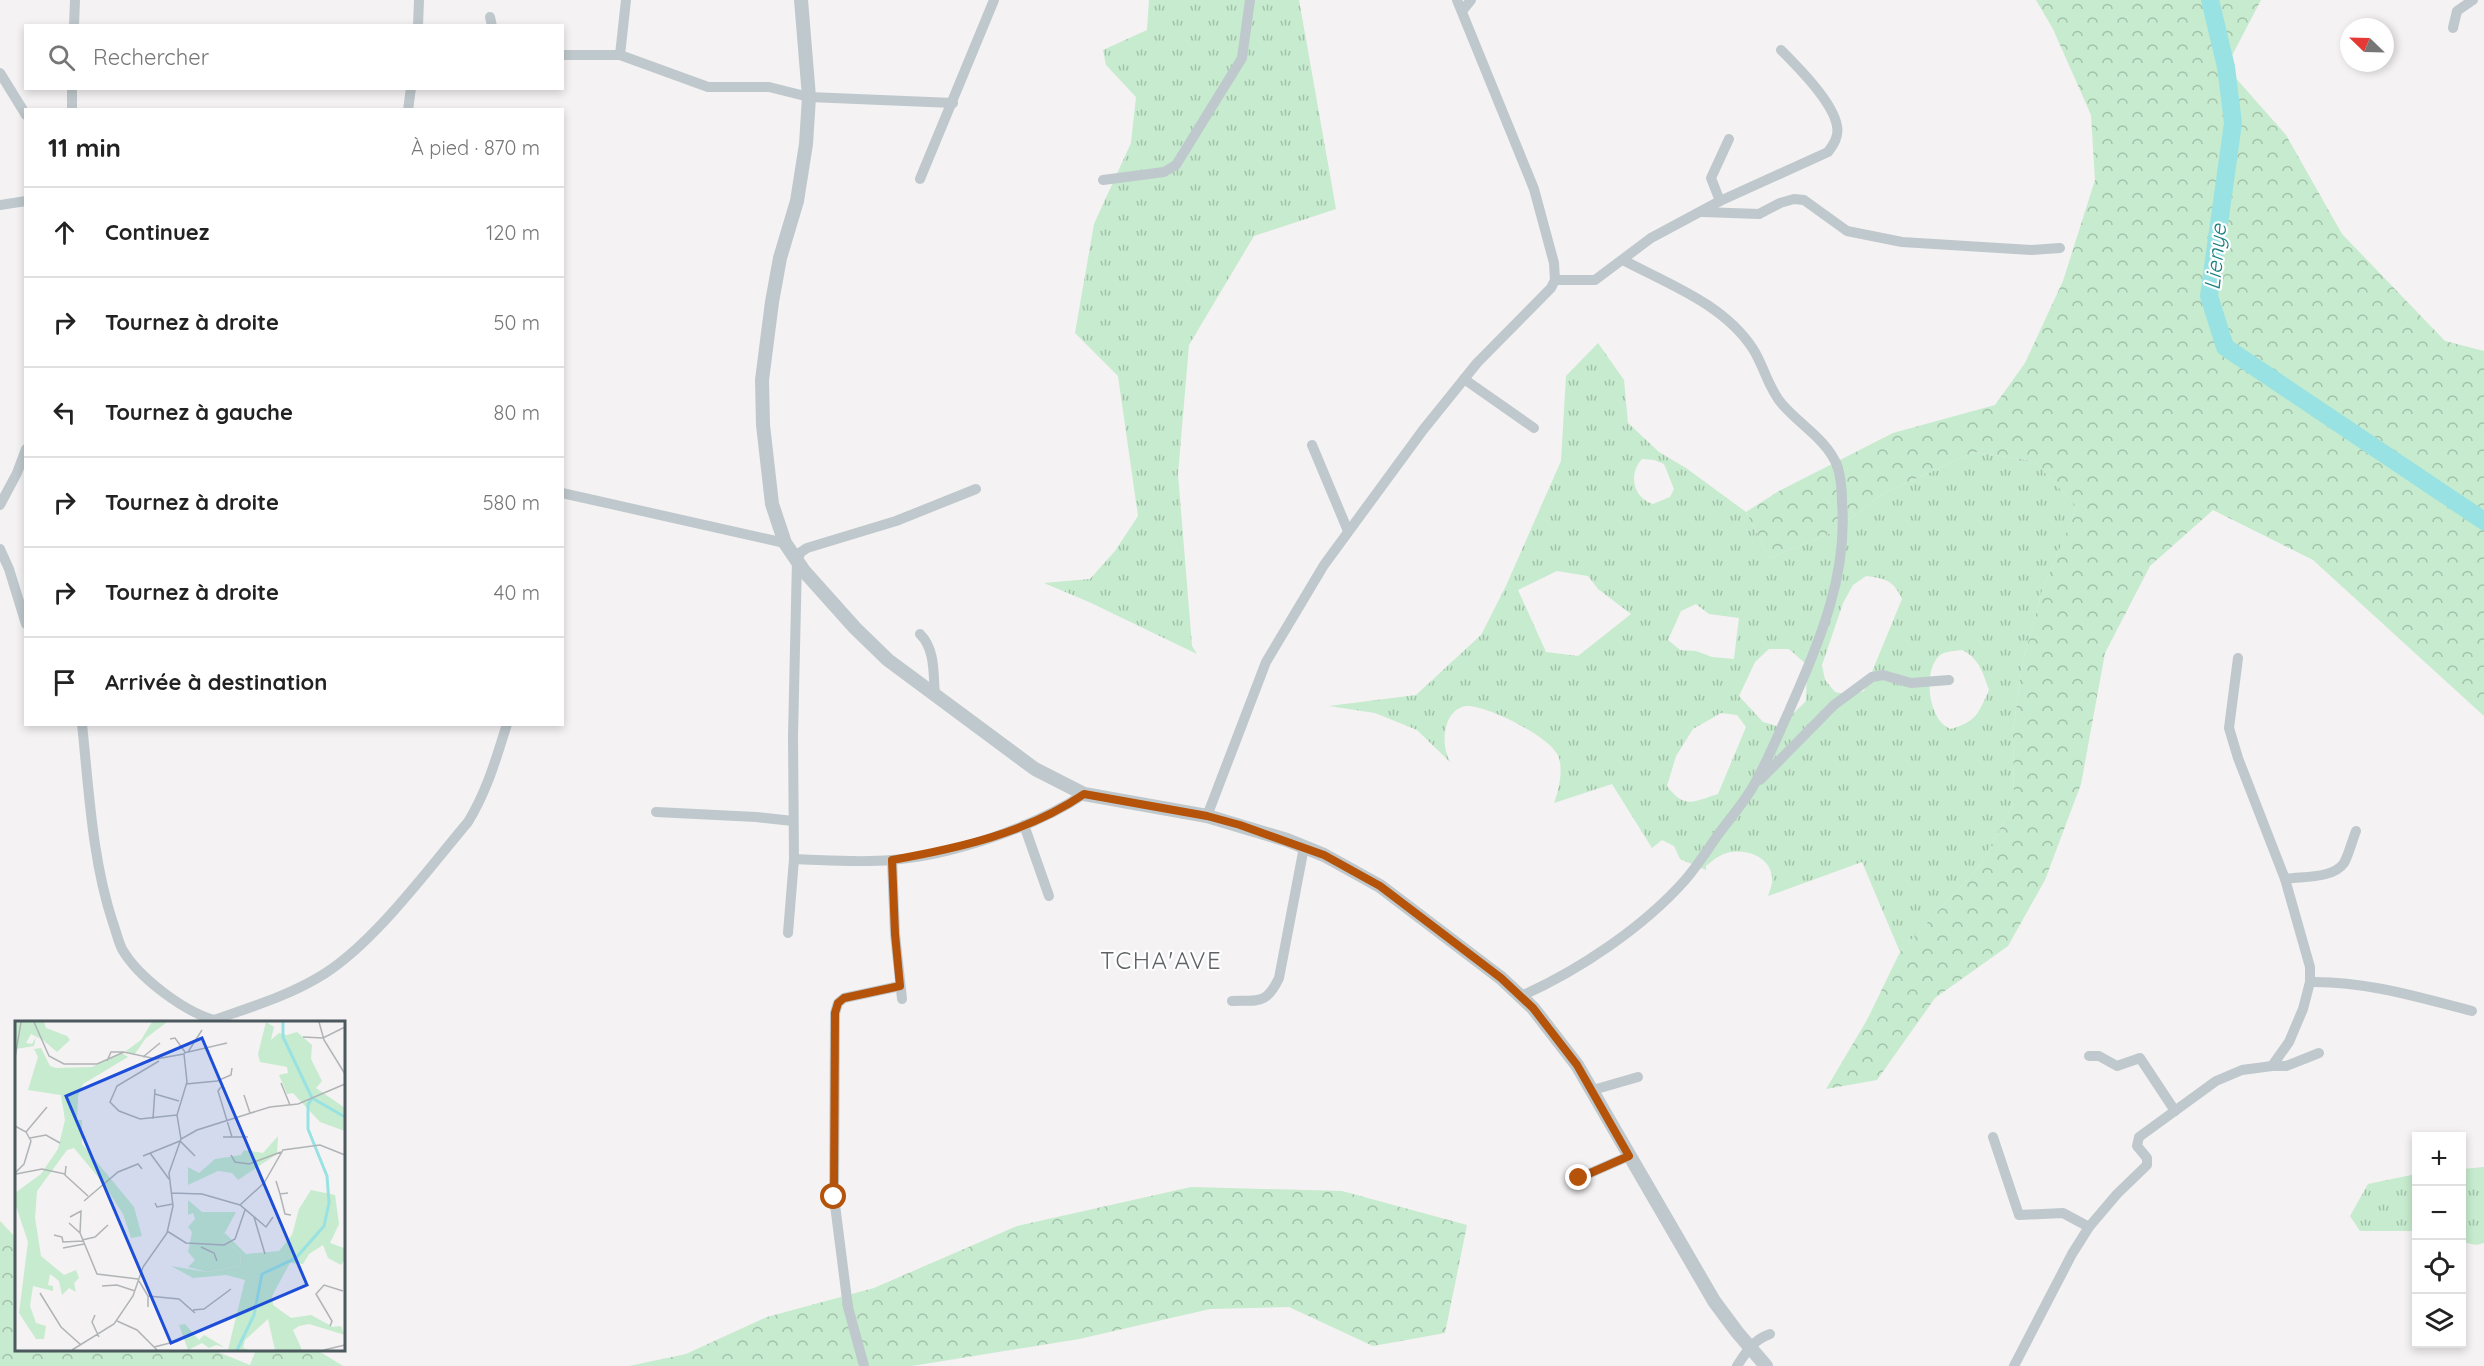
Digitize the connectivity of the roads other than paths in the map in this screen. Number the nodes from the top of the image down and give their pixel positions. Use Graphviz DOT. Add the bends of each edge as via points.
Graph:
graph roads {
  1 [pos="75,0"];
  2 [pos="418,0"];
  3 [pos="627,0"];
  4 [pos="801,0"];
  5 [pos="994,0"];
  6 [pos="1250,0"];
  7 [pos="1457,0"];
  8 [pos="1471,0"];
  9 [pos="2473,0"];
  10 [pos="1462,11"];
  11 [pos="74,24"];
  12 [pos="418,24"];
  13 [pos="2453,28"];
  14 [pos="1781,50"];
  15 [pos="564,55"];
  16 [pos="620,56"];
  17 [pos="0,73"];
  18 [pos="72,90"];
  19 [pos="411,90"];
  20 [pos="809,97"];
  21 [pos="953,103"];
  22 [pos="72,108"];
  23 [pos="408,108"];
  24 [pos="24,112"];
  25 [pos="1729,139"];
  26 [pos="921,179"];
  27 [pos="1103,180"];
  28 [pos="24,201"];
  29 [pos="1720,201"];
  30 [pos="0,205"];
  31 [pos="1702,212"];
  32 [pos="2060,248"];
  33 [pos="1623,260"];
  34 [pos="1555,280"];
  35 [pos="1464,379"];
  36 [pos="1534,428"];
  37 [pos="1312,445"];
  38 [pos="24,454"];
  39 [pos="976,489"];
  40 [pos="564,494"];
  41 [pos="0,505"];
  42 [pos="1348,531"];
  43 [pos="785,543"];
  44 [pos="0,549"];
  45 [pos="797,560"];
  46 [pos="24,617"];
  47 [pos="920,634"];
  48 [pos="2238,658"];
  49 [pos="1949,680"];
  50 [pos="935,696"];
  51 [pos="82,726"];
  52 [pos="506,726"];
  53 [pos="1752,789"];
  54 [pos="1084,794"];
  55 [pos="656,812"];
  56 [pos="1207,816"];
  57 [pos="793,821"];
  58 [pos="1024,825"];
  59 [pos="2356,831"];
  60 [pos="1304,847"];
  61 [pos="794,860"];
  62 [pos="892,860"];
  63 [pos="2285,879"];
  64 [pos="1049,896"];
  65 [pos="788,933"];
  66 [pos="2310,982"];
  67 [pos="900,986"];
  68 [pos="1521,996"];
  69 [pos="902,999"];
  70 [pos="1232,1001"];
  71 [pos="2472,1011"];
  72 [pos="2319,1053"];
  73 [pos="2089,1056"];
  74 [pos="2272,1065"];
  75 [pos="1638,1077"];
  76 [pos="1593,1090"];
  77 [pos="2175,1111"];
  78 [pos="1993,1137"];
  79 [pos="1629,1156"];
  80 [pos="1579,1178"];
  81 [pos="2089,1227"];
  82 [pos="1770,1334"];
  83 [pos="1749,1347"];
  84 [pos="864,1366"];
  85 [pos="1737,1366"];
  86 [pos="1766,1366"];
  87 [pos="2014,1366"];
  1 -- 11 [label="street"];
  2 -- 12 [label="street"];
  3 -- 16 [label="street"];
  4 -- 20 [label="street"];
  5 -- 21 [label="street"];
  6 -- 27 [label="street" via="1242,58 1176,165 1164,172"];
  7 -- 10 [label="street"];
  8 -- 10 [label="street"];
  9 -- 13 [label="street" via="2457,11"];
  10 -- 34 [label="street" via="1534,189"];
  14 -- 29 [label="street" via="1812,82 1834,118 1834,144 1828,152"];
  15 -- 16 [label="street"];
  16 -- 20 [label="street" via="708,87 769,87"];
  17 -- 24 [label="street"];
  18 -- 22 [label="street"];
  19 -- 23 [label="street"];
  20 -- 21 [label="street"];
  20 -- 43 [label="street" via="797,201 780,258 762,380 766,464 772,504"];
  21 -- 26 [label="street"];
  25 -- 29 [label="street" via="1711,178"];
  28 -- 30 [label="street"];
  29 -- 31 [label="street"];
  31 -- 32 [label="street" via="1759,214 1780,203 1804,200 1847,231 1902,242 2031,250"];
  31 -- 33 [label="street" via="1652,238"];
  33 -- 34 [label="street" via="1595,280"];
  33 -- 53 [label="street" via="1727,319 1753,349 1782,405 1828,450 1837,465 1843,515 1841,567 1830,610"];
  34 -- 35 [label="street"];
  35 -- 36 [label="street"];
  35 -- 42 [label="street"];
  37 -- 42 [label="street"];
  38 -- 41 [label="street"];
  39 -- 45 [label="street" via="896,521 807,549"];
  40 -- 43 [label="street"];
  42 -- 56 [label="street" via="1266,662"];
  43 -- 45 [label="street"];
  44 -- 46 [label="street"];
  45 -- 50 [label="street" via="855,628 888,660"];
  45 -- 57 [label="street"];
  47 -- 50 [label="street" via="931,652"];
  48 -- 63 [label="street" via="2229,728"];
  49 -- 53 [label="street" via="1911,683 1883,675 1872,677 1834,705"];
  50 -- 54 [label="street" via="1035,770"];
  51 -- 52 [label="street" via="100,872 122,948 141,974 214,1020 325,974 368,938 468,822 490,778"];
  53 -- 68 [label="street" via="1686,879 1650,914 1592,956"];
  54 -- 56 [label="street"];
  54 -- 58 [label="street"];
  55 -- 57 [label="street"];
  56 -- 60 [label="street"];
  57 -- 61 [label="street"];
  58 -- 62 [label="street" via="987,839"];
  58 -- 64 [label="street"];
  59 -- 63 [label="street" via="2340,868"];
  60 -- 68 [label="street" via="1380,886"];
  60 -- 70 [label="street" via="1279,978 1272,994 1263,999"];
  61 -- 62 [label="street"];
  61 -- 65 [label="street"];
  62 -- 67 [label="street"];
  63 -- 66 [label="street" via="2310,967"];
  66 -- 71 [label="street" via="2370,986"];
  66 -- 74 [label="street" via="2289,1042"];
  67 -- 69 [label="street"];
  67 -- 84 [label="street" via="844,998 835,1013 834,1197 848,1307"];
  68 -- 76 [label="street"];
  72 -- 74 [label="street" via="2286,1066"];
  73 -- 77 [label="street" via="2099,1056 2117,1066 2140,1058"];
  74 -- 77 [label="street" via="2229,1074"];
  75 -- 76 [label="street"];
  76 -- 79 [label="street"];
  77 -- 81 [label="street" via="2139,1137 2138,1146 2147,1165"];
  78 -- 81 [label="street" via="2019,1215 2063,1213"];
  79 -- 80 [label="street"];
  79 -- 83 [label="street" via="1714,1301"];
  81 -- 87 [label="street"];
  82 -- 83 [label="street"];
  83 -- 85 [label="street"];
  83 -- 86 [label="street"];
}
